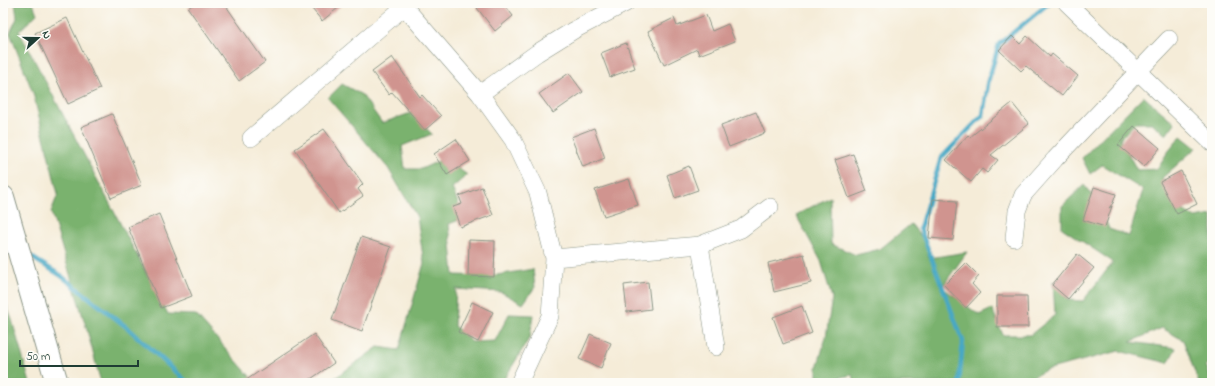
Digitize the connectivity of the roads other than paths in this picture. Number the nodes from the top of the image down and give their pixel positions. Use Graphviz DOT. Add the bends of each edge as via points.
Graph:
graph roads {
  1 [pos="626,3"];
  2 [pos="1067,3"];
  3 [pos="403,5"];
  4 [pos="1168,39"];
  5 [pos="1138,71"];
  6 [pos="480,94"];
  7 [pos="250,138"];
  8 [pos="1212,143"];
  9 [pos="3,197"];
  10 [pos="770,207"];
  11 [pos="1014,238"];
  12 [pos="700,245"];
  13 [pos="554,258"];
  14 [pos="716,347"];
  15 [pos="57,383"];
  16 [pos="519,383"];
  1 -- 6 [label="street" via="537,53"];
  2 -- 5 [label="street"];
  3 -- 6 [label="street"];
  3 -- 7 [label="street"];
  4 -- 5 [label="street"];
  5 -- 8 [label="street"];
  5 -- 11 [label="street" via="1023,195 1017,211"];
  6 -- 13 [label="street" via="513,140 538,193"];
  9 -- 15 [label="highway"];
  10 -- 12 [label="street" via="741,229"];
  12 -- 13 [label="street"];
  12 -- 14 [label="street"];
  13 -- 16 [label="street" via="550,316"];
}
